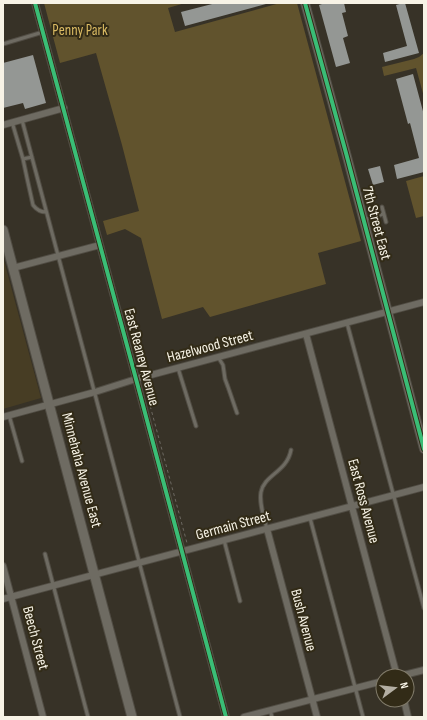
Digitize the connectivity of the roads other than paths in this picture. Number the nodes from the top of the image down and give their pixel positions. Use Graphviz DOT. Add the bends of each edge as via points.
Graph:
graph roads {
  1 [pos="35,3"];
  2 [pos="305,3"];
  3 [pos="43,32"];
  4 [pos="3,44"];
  5 [pos="64,108"];
  6 [pos="22,120"];
  7 [pos="12,122"];
  8 [pos="3,125"];
  9 [pos="32,157"];
  10 [pos="23,159"];
  11 [pos="382,207"];
  12 [pos="46,212"];
  13 [pos="383,214"];
  14 [pos="364,220"];
  15 [pos="386,222"];
  16 [pos="3,230"];
  17 [pos="100,245"];
  18 [pos="58,256"];
  19 [pos="13,268"];
  20 [pos="424,302"];
  21 [pos="388,312"];
  22 [pos="347,323"];
  23 [pos="306,334"];
  24 [pos="218,358"];
  25 [pos="178,368"];
  26 [pos="136,379"];
  27 [pos="95,392"];
  28 [pos="50,404"];
  29 [pos="237,413"];
  30 [pos="6,416"];
  31 [pos="196,426"];
  32 [pos="424,449"];
  33 [pos="291,450"];
  34 [pos="22,461"];
  35 [pos="424,487"];
  36 [pos="394,495"];
  37 [pos="352,506"];
  38 [pos="310,518"];
  39 [pos="267,529"];
  40 [pos="224,540"];
  41 [pos="182,552"];
  42 [pos="45,554"];
  43 [pos="140,563"];
  44 [pos="3,566"];
  45 [pos="95,574"];
  46 [pos="53,586"];
  47 [pos="11,597"];
  48 [pos="3,599"];
  49 [pos="240,601"];
  50 [pos="424,608"];
  51 [pos="397,668"];
  52 [pos="375,682"];
  53 [pos="355,688"];
  54 [pos="312,699"];
  55 [pos="271,714"];
  56 [pos="43,717"];
  57 [pos="88,717"];
  58 [pos="132,717"];
  59 [pos="180,717"];
  60 [pos="226,717"];
  61 [pos="244,717"];
  62 [pos="317,717"];
  63 [pos="362,717"];
  1 -- 3 [label="street, East Reaney Avenue"];
  2 -- 14 [label="street, 7th Street East"];
  3 -- 4 [label="lane"];
  3 -- 5 [label="street, East Reaney Avenue"];
  5 -- 6 [label="street"];
  5 -- 17 [label="street, East Reaney Avenue"];
  6 -- 7 [label="street"];
  6 -- 9 [label="lane"];
  7 -- 8 [label="street"];
  7 -- 10 [label="lane"];
  9 -- 10 [label="lane"];
  9 -- 12 [label="lane"];
  10 -- 12 [label="lane" via="34,205"];
  11 -- 13 [label="lane"];
  12 -- 18 [label="lane"];
  13 -- 14 [label="lane"];
  13 -- 15 [label="lane"];
  14 -- 21 [label="street, 7th Street East"];
  16 -- 19 [label="main road, Minnehaha Avenue East"];
  17 -- 18 [label="street"];
  17 -- 26 [label="street, East Reaney Avenue"];
  18 -- 19 [label="street"];
  18 -- 27 [label="lane"];
  19 -- 28 [label="main road, Minnehaha Avenue East"];
  20 -- 21 [label="street, Hazelwood Street"];
  21 -- 22 [label="street, Hazelwood Street"];
  21 -- 32 [label="street, 7th Street East"];
  22 -- 23 [label="street, Hazelwood Street"];
  22 -- 36 [label="lane"];
  23 -- 24 [label="street, Hazelwood Street"];
  23 -- 37 [label="street, East Ross Avenue"];
  24 -- 25 [label="street, Hazelwood Street"];
  24 -- 29 [label="lane"];
  25 -- 26 [label="street, Hazelwood Street"];
  25 -- 31 [label="lane"];
  26 -- 27 [label="street, Hazelwood Street"];
  26 -- 41 [label="street, East Reaney Avenue"];
  27 -- 28 [label="street, Hazelwood Street"];
  27 -- 43 [label="lane"];
  28 -- 30 [label="street, Hazelwood Street"];
  28 -- 45 [label="main road, Minnehaha Avenue East"];
  30 -- 34 [label="lane"];
  33 -- 39 [label="lane" via="289,459 267,481 261,491"];
  35 -- 36 [label="street, Germain Street"];
  36 -- 37 [label="street, Germain Street"];
  36 -- 50 [label="lane"];
  37 -- 38 [label="street, Germain Street"];
  37 -- 51 [label="street, East Ross Avenue"];
  38 -- 39 [label="street, Germain Street"];
  38 -- 53 [label="lane"];
  39 -- 40 [label="street, Germain Street"];
  39 -- 54 [label="street, Bush Avenue"];
  40 -- 41 [label="street, Germain Street"];
  40 -- 49 [label="lane"];
  41 -- 43 [label="street, Germain Street"];
  41 -- 60 [label="street, East Reaney Avenue"];
  42 -- 46 [label="lane"];
  43 -- 45 [label="street, Germain Street"];
  43 -- 59 [label="lane"];
  44 -- 47 [label="street, Beech Street"];
  45 -- 46 [label="street, Germain Street"];
  45 -- 58 [label="main road, Minnehaha Avenue East"];
  46 -- 47 [label="street, Germain Street"];
  46 -- 57 [label="lane"];
  47 -- 48 [label="street, Germain Street"];
  47 -- 56 [label="street, Beech Street"];
  52 -- 53 [label="street"];
  53 -- 54 [label="street"];
  53 -- 63 [label="lane"];
  54 -- 55 [label="street"];
  54 -- 62 [label="street, Bush Avenue"];
  55 -- 61 [label="street"];
}
